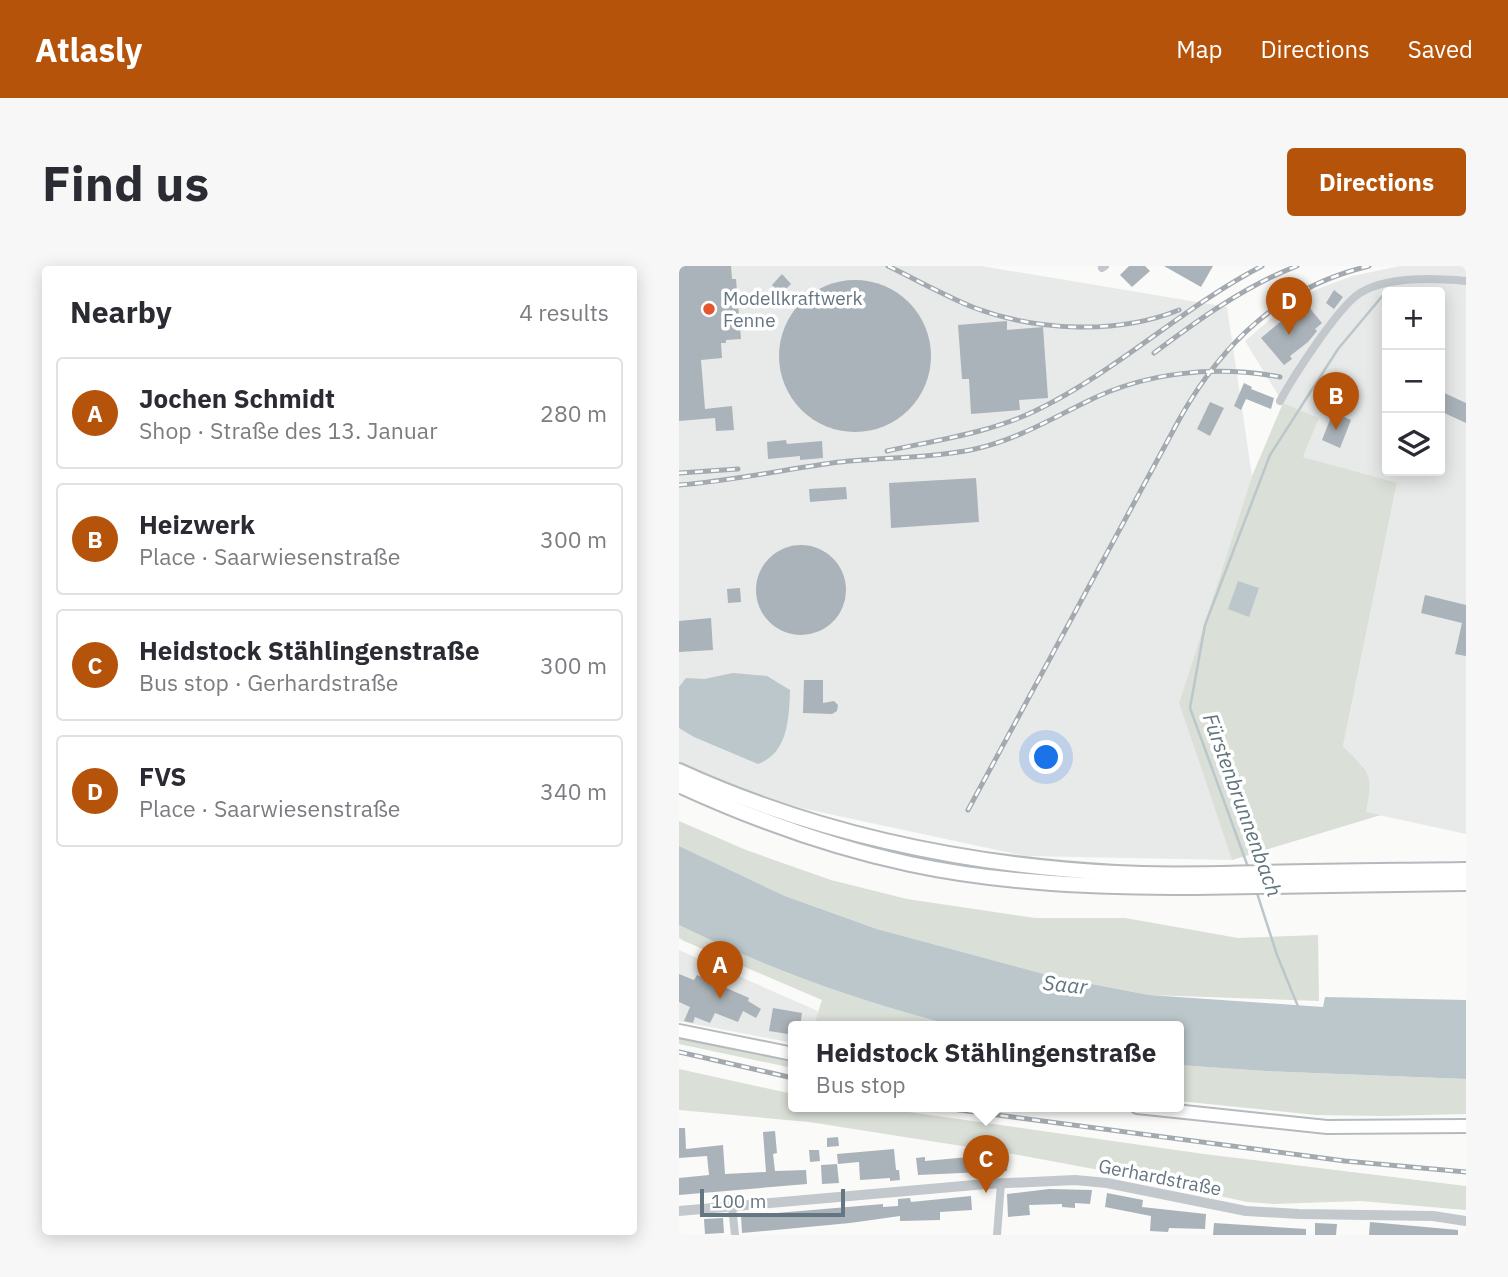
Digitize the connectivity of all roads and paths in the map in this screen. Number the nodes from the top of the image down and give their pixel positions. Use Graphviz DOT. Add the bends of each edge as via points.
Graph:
graph roads {
  1 [pos="1466,281"];
  2 [pos="1280,401"];
  3 [pos="679,771"];
  4 [pos="679,785"];
  5 [pos="1466,870"];
  6 [pos="1265,879"];
  7 [pos="1240,880"];
  8 [pos="1466,883"];
  9 [pos="679,1031"];
  10 [pos="788,1053"];
  11 [pos="1180,1112"];
  12 [pos="1466,1126"];
  13 [pos="1001,1183"];
  14 [pos="732,1206"];
  15 [pos="679,1211"];
  16 [pos="1466,1221"];
  17 [pos="735,1235"];
  18 [pos="997,1235"];
  1 -- 2 [label="street" via="1416,279 1359,293 1329,328"];
  3 -- 7 [label="highway" via="741,798 836,829 961,856 1019,865"];
  4 -- 7 [label="highway" via="807,836 923,866 1065,884"];
  5 -- 6 [label="highway"];
  6 -- 7 [label="highway"];
  6 -- 8 [label="highway"];
  9 -- 10 [label="main road"];
  11 -- 12 [label="main road" via="1338,1127"];
  13 -- 14 [label="street, Gerhardstraße"];
  13 -- 16 [label="street, Gerhardstraße" via="1075,1180 1246,1211"];
  13 -- 18 [label="street"];
  14 -- 15 [label="street, Gerhardstraße"];
  14 -- 17 [label="street"];
}
